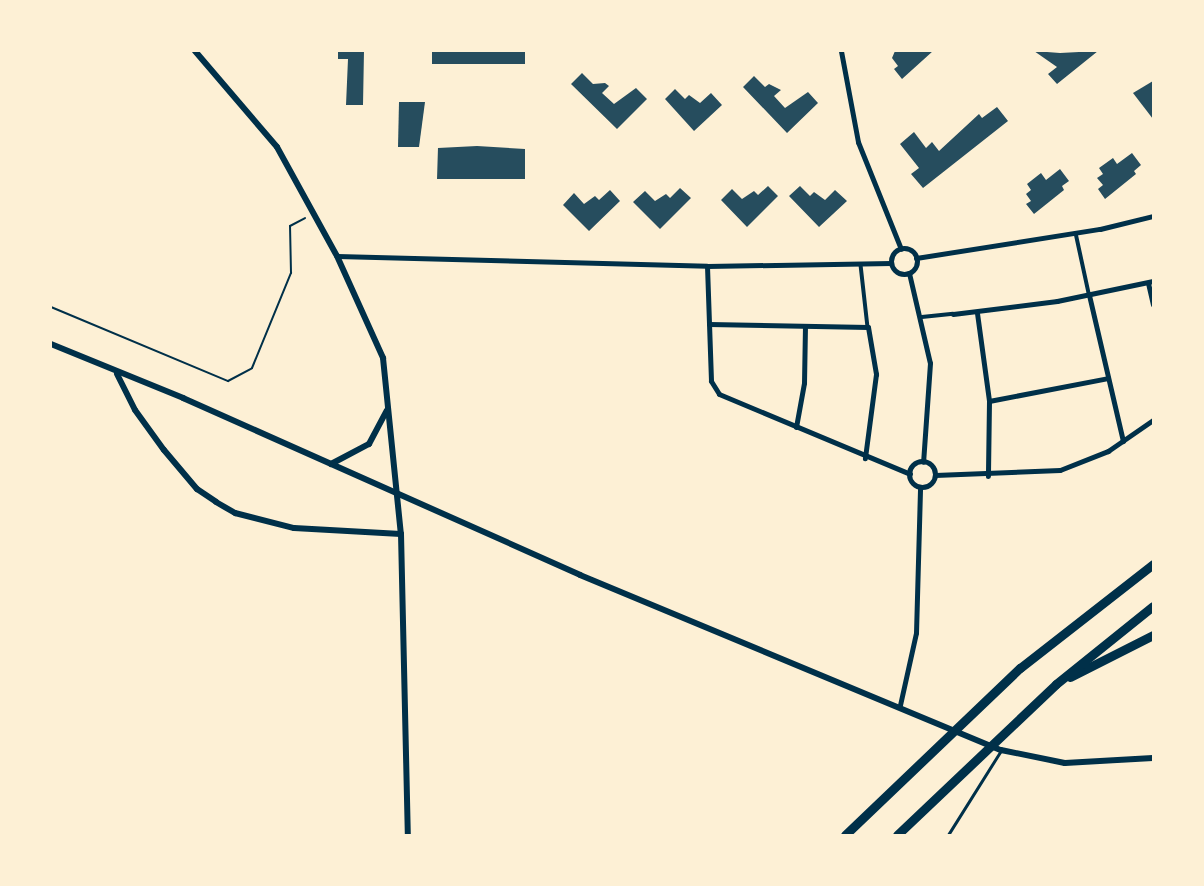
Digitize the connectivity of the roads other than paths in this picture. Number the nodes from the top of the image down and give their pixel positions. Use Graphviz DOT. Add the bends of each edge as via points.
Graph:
graph roads {
  1 [pos="195,51"];
  2 [pos="841,51"];
  3 [pos="1153,216"];
  4 [pos="1076,233"];
  5 [pos="901,249"];
  6 [pos="337,256"];
  7 [pos="916,258"];
  8 [pos="891,263"];
  9 [pos="862,265"];
  10 [pos="707,266"];
  11 [pos="909,273"];
  12 [pos="1151,282"];
  13 [pos="1090,295"];
  14 [pos="1153,304"];
  15 [pos="977,313"];
  16 [pos="953,314"];
  17 [pos="922,317"];
  18 [pos="709,324"];
  19 [pos="806,326"];
  20 [pos="868,327"];
  21 [pos="51,344"];
  22 [pos="117,374"];
  23 [pos="1108,378"];
  24 [pos="989,401"];
  25 [pos="388,409"];
  26 [pos="1153,420"];
  27 [pos="796,427"];
  28 [pos="1122,441"];
  29 [pos="865,458"];
  30 [pos="923,461"];
  31 [pos="331,464"];
  32 [pos="910,474"];
  33 [pos="935,475"];
  34 [pos="988,476"];
  35 [pos="920,487"];
  36 [pos="396,494"];
  37 [pos="401,534"];
  38 [pos="1153,555"];
  39 [pos="1153,564"];
  40 [pos="1141,573"];
  41 [pos="1153,606"];
  42 [pos="1153,635"];
  43 [pos="1056,684"];
  44 [pos="900,705"];
  45 [pos="1001,750"];
  46 [pos="1153,758"];
  47 [pos="408,835"];
  48 [pos="845,835"];
  49 [pos="897,835"];
  50 [pos="948,835"];
  1 -- 6 [label="street" via="277,147"];
  2 -- 5 [label="street" via="858,142"];
  3 -- 4 [label="street"];
  4 -- 7 [label="street"];
  4 -- 13 [label="street"];
  5 -- 7 [label="street" via="912,251"];
  5 -- 8 [label="street"];
  6 -- 10 [label="street"];
  6 -- 25 [label="street" via="383,358"];
  7 -- 11 [label="street"];
  8 -- 9 [label="street"];
  8 -- 11 [label="street" via="898,273"];
  9 -- 10 [label="street"];
  9 -- 20 [label="street"];
  10 -- 18 [label="street"];
  11 -- 17 [label="street"];
  12 -- 13 [label="street"];
  12 -- 14 [label="street"];
  13 -- 15 [label="street"];
  13 -- 23 [label="street"];
  15 -- 16 [label="street"];
  15 -- 24 [label="street"];
  16 -- 17 [label="street"];
  17 -- 30 [label="street" via="930,375"];
  18 -- 19 [label="street"];
  18 -- 27 [label="street" via="711,381 719,394"];
  19 -- 20 [label="street"];
  19 -- 27 [label="street" via="804,383"];
  20 -- 29 [label="street" via="876,373"];
  21 -- 22 [label="street"];
  22 -- 31 [label="street"];
  22 -- 37 [label="street" via="135,410 197,489 235,513 294,527"];
  23 -- 24 [label="street"];
  23 -- 28 [label="street"];
  24 -- 34 [label="street"];
  25 -- 31 [label="street" via="369,444 351,458"];
  25 -- 36 [label="street"];
  26 -- 28 [label="street"];
  27 -- 29 [label="street"];
  28 -- 34 [label="street" via="1060,470"];
  29 -- 32 [label="street"];
  30 -- 32 [label="street" via="914,464"];
  30 -- 33 [label="street" via="933,467"];
  31 -- 36 [label="street"];
  32 -- 35 [label="street"];
  33 -- 34 [label="street"];
  33 -- 35 [label="street" via="932,483"];
  35 -- 44 [label="street" via="916,633"];
  36 -- 37 [label="street"];
  36 -- 44 [label="street" via="580,575"];
  37 -- 47 [label="street"];
  38 -- 40 [label="highway"];
  39 -- 40 [label="highway"];
  40 -- 48 [label="highway" via="1020,668"];
  41 -- 43 [label="highway"];
  42 -- 43 [label="highway"];
  43 -- 49 [label="highway"];
  44 -- 45 [label="street"];
  45 -- 46 [label="street" via="1065,763"];
  45 -- 50 [label="lane"];
}
